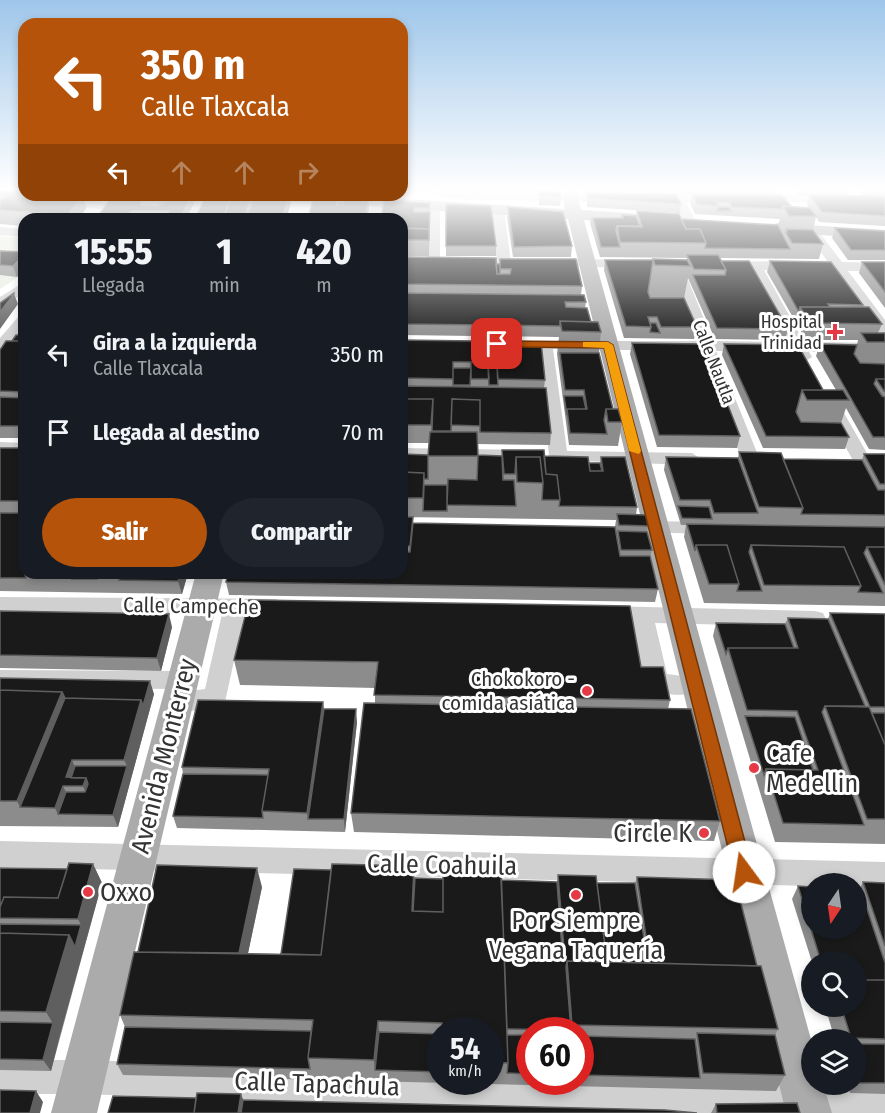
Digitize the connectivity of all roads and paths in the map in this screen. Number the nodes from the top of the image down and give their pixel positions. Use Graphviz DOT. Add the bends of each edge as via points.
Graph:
graph roads {
  1 [pos="434,241"];
  2 [pos="502,241"];
  3 [pos="583,241"];
  4 [pos="820,241"];
  5 [pos="433,262"];
  6 [pos="504,263"];
  7 [pos="557,263"];
  8 [pos="589,263"];
  9 [pos="643,264"];
  10 [pos="675,264"];
  11 [pos="709,265"];
  12 [pos="755,265"];
  13 [pos="839,266"];
  14 [pos="885,267"];
  15 [pos="18,293"];
  16 [pos="0,304"];
  17 [pos="18,325"];
  18 [pos="885,330"];
  19 [pos="18,340"];
  20 [pos="2,342"];
  21 [pos="497,344"];
  22 [pos="545,344"];
  23 [pos="608,345"];
  24 [pos="708,346"];
  25 [pos="799,347"];
  26 [pos="885,348"];
  27 [pos="810,368"];
  28 [pos="529,396"];
  29 [pos="552,397"];
  30 [pos="828,399"];
  31 [pos="0,447"];
  32 [pos="18,448"];
  33 [pos="408,454"];
  34 [pos="558,456"];
  35 [pos="637,459"];
  36 [pos="705,460"];
  37 [pos="728,460"];
  38 [pos="751,460"];
  39 [pos="773,460"];
  40 [pos="841,461"];
  41 [pos="863,462"];
  42 [pos="885,462"];
  43 [pos="621,527"];
  44 [pos="656,527"];
  45 [pos="736,528"];
  46 [pos="215,595"];
  47 [pos="0,605"];
  48 [pos="295,608"];
  49 [pos="582,614"];
  50 [pos="642,615"];
  51 [pos="678,615"];
  52 [pos="839,619"];
  53 [pos="0,679"];
  54 [pos="696,685"];
  55 [pos="180,691"];
  56 [pos="0,854"];
  57 [pos="138,857"];
  58 [pos="744,872"];
  59 [pos="885,875"];
  60 [pos="0,1077"];
  61 [pos="83,1077"];
  62 [pos="885,1104"];
  63 [pos="807,1106"];
  64 [pos="74,1113"];
  1 -- 5 [label="street"];
  2 -- 6 [label="street"];
  3 -- 8 [label="main road"];
  4 -- 13 [label="street"];
  7 -- 8 [label="street"];
  8 -- 9 [label="street"];
  8 -- 23 [label="main road" via="592,301"];
  10 -- 24 [label="street, Calle Nautla"];
  11 -- 12 [label="street"];
  12 -- 13 [label="street"];
  12 -- 25 [label="street"];
  13 -- 14 [label="street"];
  13 -- 18 [label="street"];
  15 -- 16 [label="street"];
  17 -- 20 [label="street"];
  19 -- 20 [label="street"];
  21 -- 22 [label="street"];
  22 -- 23 [label="street"];
  22 -- 29 [label="street"];
  23 -- 24 [label="street"];
  23 -- 35 [label="main road"];
  24 -- 25 [label="street"];
  24 -- 38 [label="street, Calle Nautla"];
  25 -- 26 [label="street"];
  25 -- 27 [label="street"];
  28 -- 29 [label="street"];
  29 -- 34 [label="street"];
  30 -- 41 [label="street"];
  31 -- 32 [label="street"];
  33 -- 34 [label="street"];
  34 -- 35 [label="street"];
  35 -- 36 [label="street"];
  35 -- 44 [label="main road"];
  37 -- 38 [label="street"];
  38 -- 39 [label="street"];
  40 -- 41 [label="street"];
  41 -- 42 [label="street"];
  43 -- 44 [label="street"];
  44 -- 45 [label="street"];
  44 -- 51 [label="main road"];
  46 -- 47 [label="street, Calle Campeche"];
  46 -- 48 [label="street, Calle Campeche"];
  46 -- 55 [label="main road, Avenida Monterrey"];
  49 -- 50 [label="street"];
  50 -- 51 [label="street"];
  50 -- 54 [label="street" via="656,680"];
  51 -- 52 [label="street"];
  51 -- 54 [label="main road"];
  53 -- 55 [label="street"];
  54 -- 58 [label="main road"];
  55 -- 57 [label="main road, Avenida Monterrey"];
  56 -- 57 [label="street, Calle Coahuila"];
  57 -- 58 [label="street, Calle Coahuila"];
  57 -- 61 [label="main road, Avenida Monterrey"];
  58 -- 59 [label="street, Calle Coahuila"];
  58 -- 63 [label="main road"];
  60 -- 61 [label="street, Calle Tapachula"];
  61 -- 63 [label="street, Calle Tapachula"];
  61 -- 64 [label="main road, Avenida Monterrey"];
  62 -- 63 [label="street, Calle Tapachula"];
}
